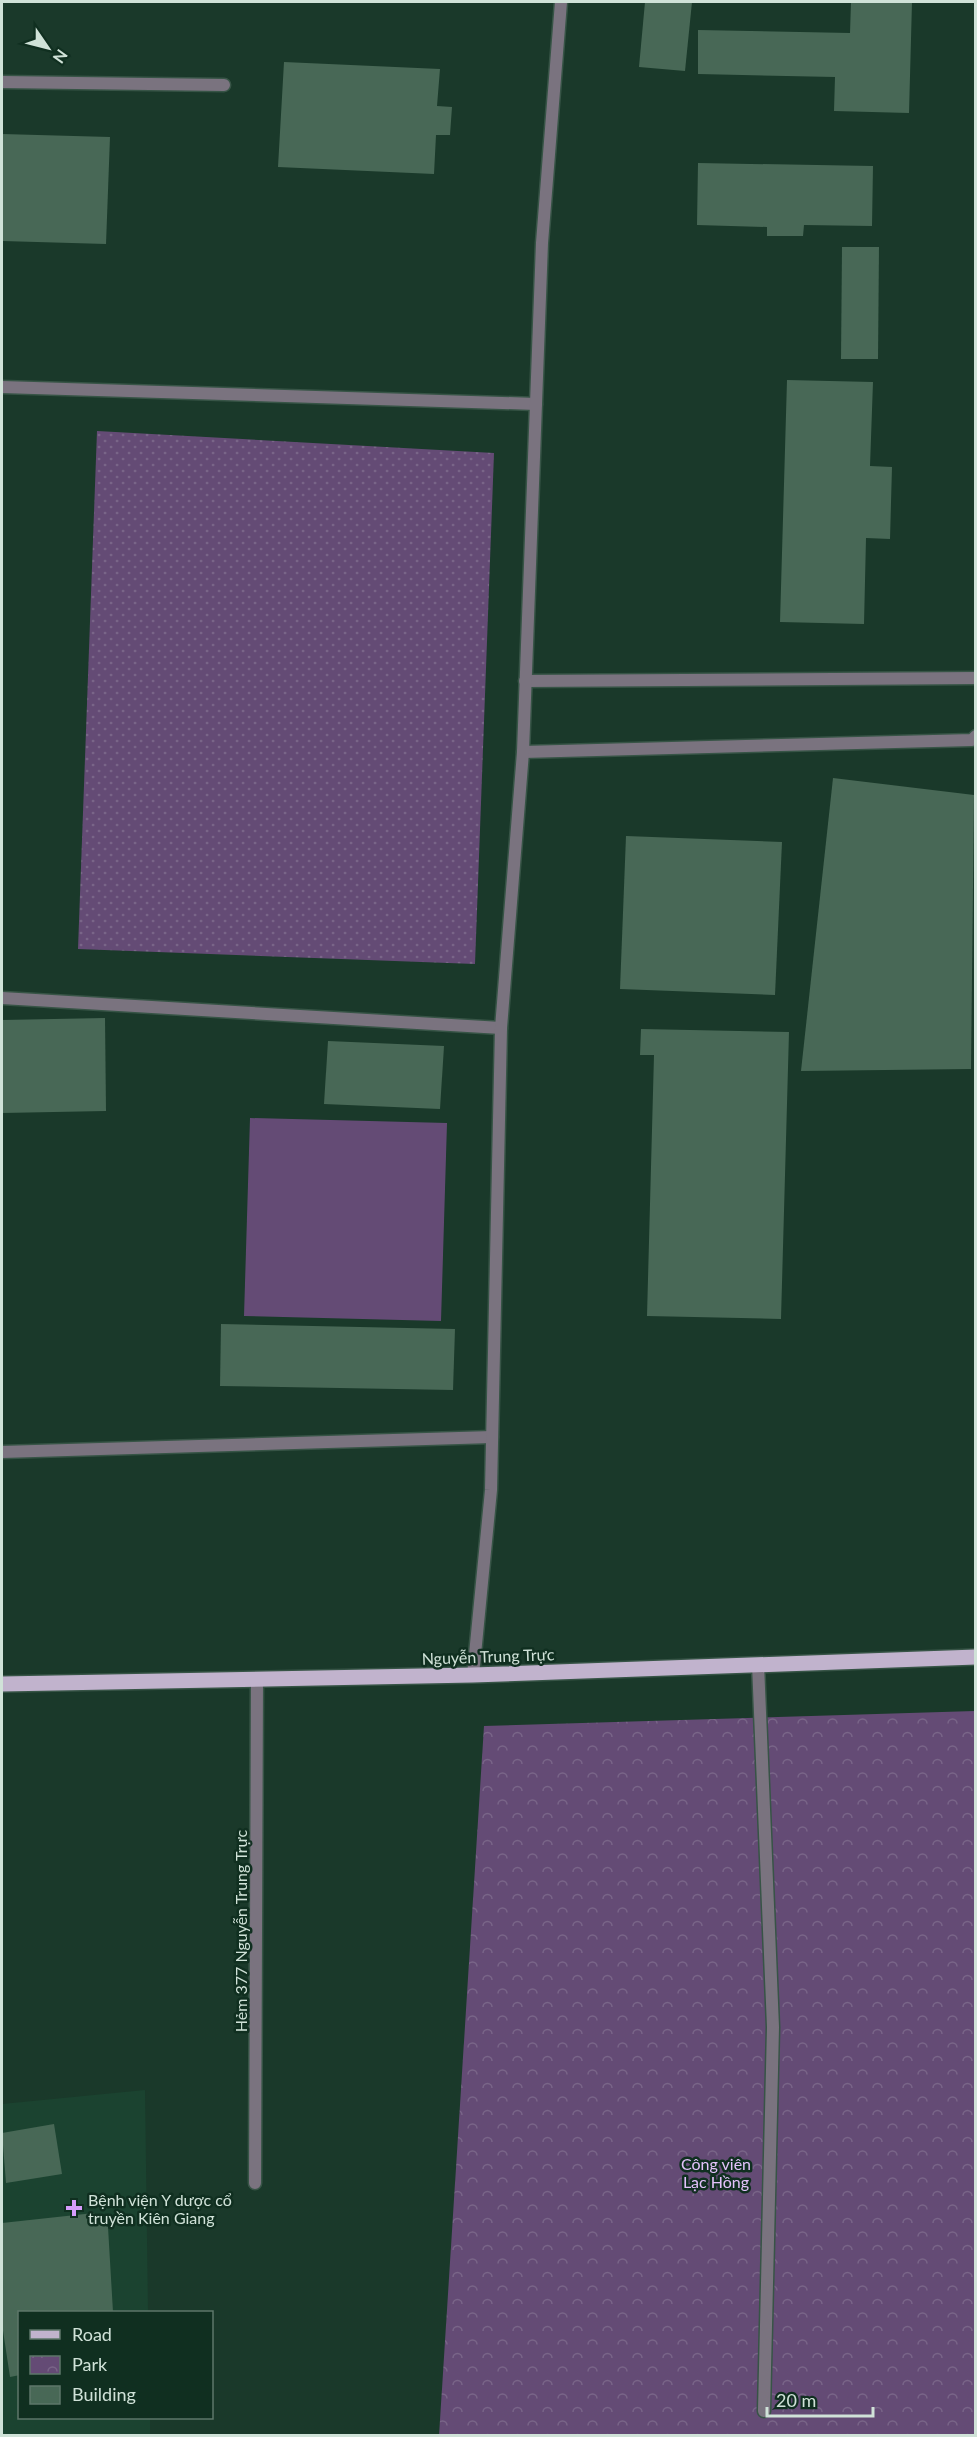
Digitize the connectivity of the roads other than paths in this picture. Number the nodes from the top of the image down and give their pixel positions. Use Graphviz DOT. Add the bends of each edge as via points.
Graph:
graph roads {
  1 [pos="561,2"];
  2 [pos="2,82"];
  3 [pos="224,85"];
  4 [pos="2,387"];
  5 [pos="536,404"];
  6 [pos="975,678"];
  7 [pos="525,681"];
  8 [pos="975,736"];
  9 [pos="523,752"];
  10 [pos="2,998"];
  11 [pos="501,1028"];
  12 [pos="492,1437"];
  13 [pos="2,1452"];
  14 [pos="975,1657"];
  15 [pos="758,1664"];
  16 [pos="473,1675"];
  17 [pos="257,1679"];
  18 [pos="2,1684"];
  19 [pos="255,2183"];
  20 [pos="764,2411"];
  1 -- 5 [label="street" via="542,243"];
  2 -- 3 [label="street"];
  4 -- 5 [label="street"];
  5 -- 7 [label="street"];
  6 -- 7 [label="street"];
  7 -- 9 [label="street"];
  8 -- 9 [label="street" via="972,740"];
  9 -- 11 [label="street"];
  10 -- 11 [label="street"];
  11 -- 12 [label="street"];
  12 -- 13 [label="street"];
  12 -- 16 [label="street" via="491,1490"];
  14 -- 15 [label="main road, Nguyễn Trung Trực"];
  15 -- 16 [label="main road, Nguyễn Trung Trực"];
  15 -- 20 [label="street" via="773,2027"];
  16 -- 17 [label="main road, Nguyễn Trung Trực"];
  17 -- 18 [label="main road, Nguyễn Trung Trực"];
  17 -- 19 [label="street, Hẻm 377 Nguyễn Trung Trực"];
}
